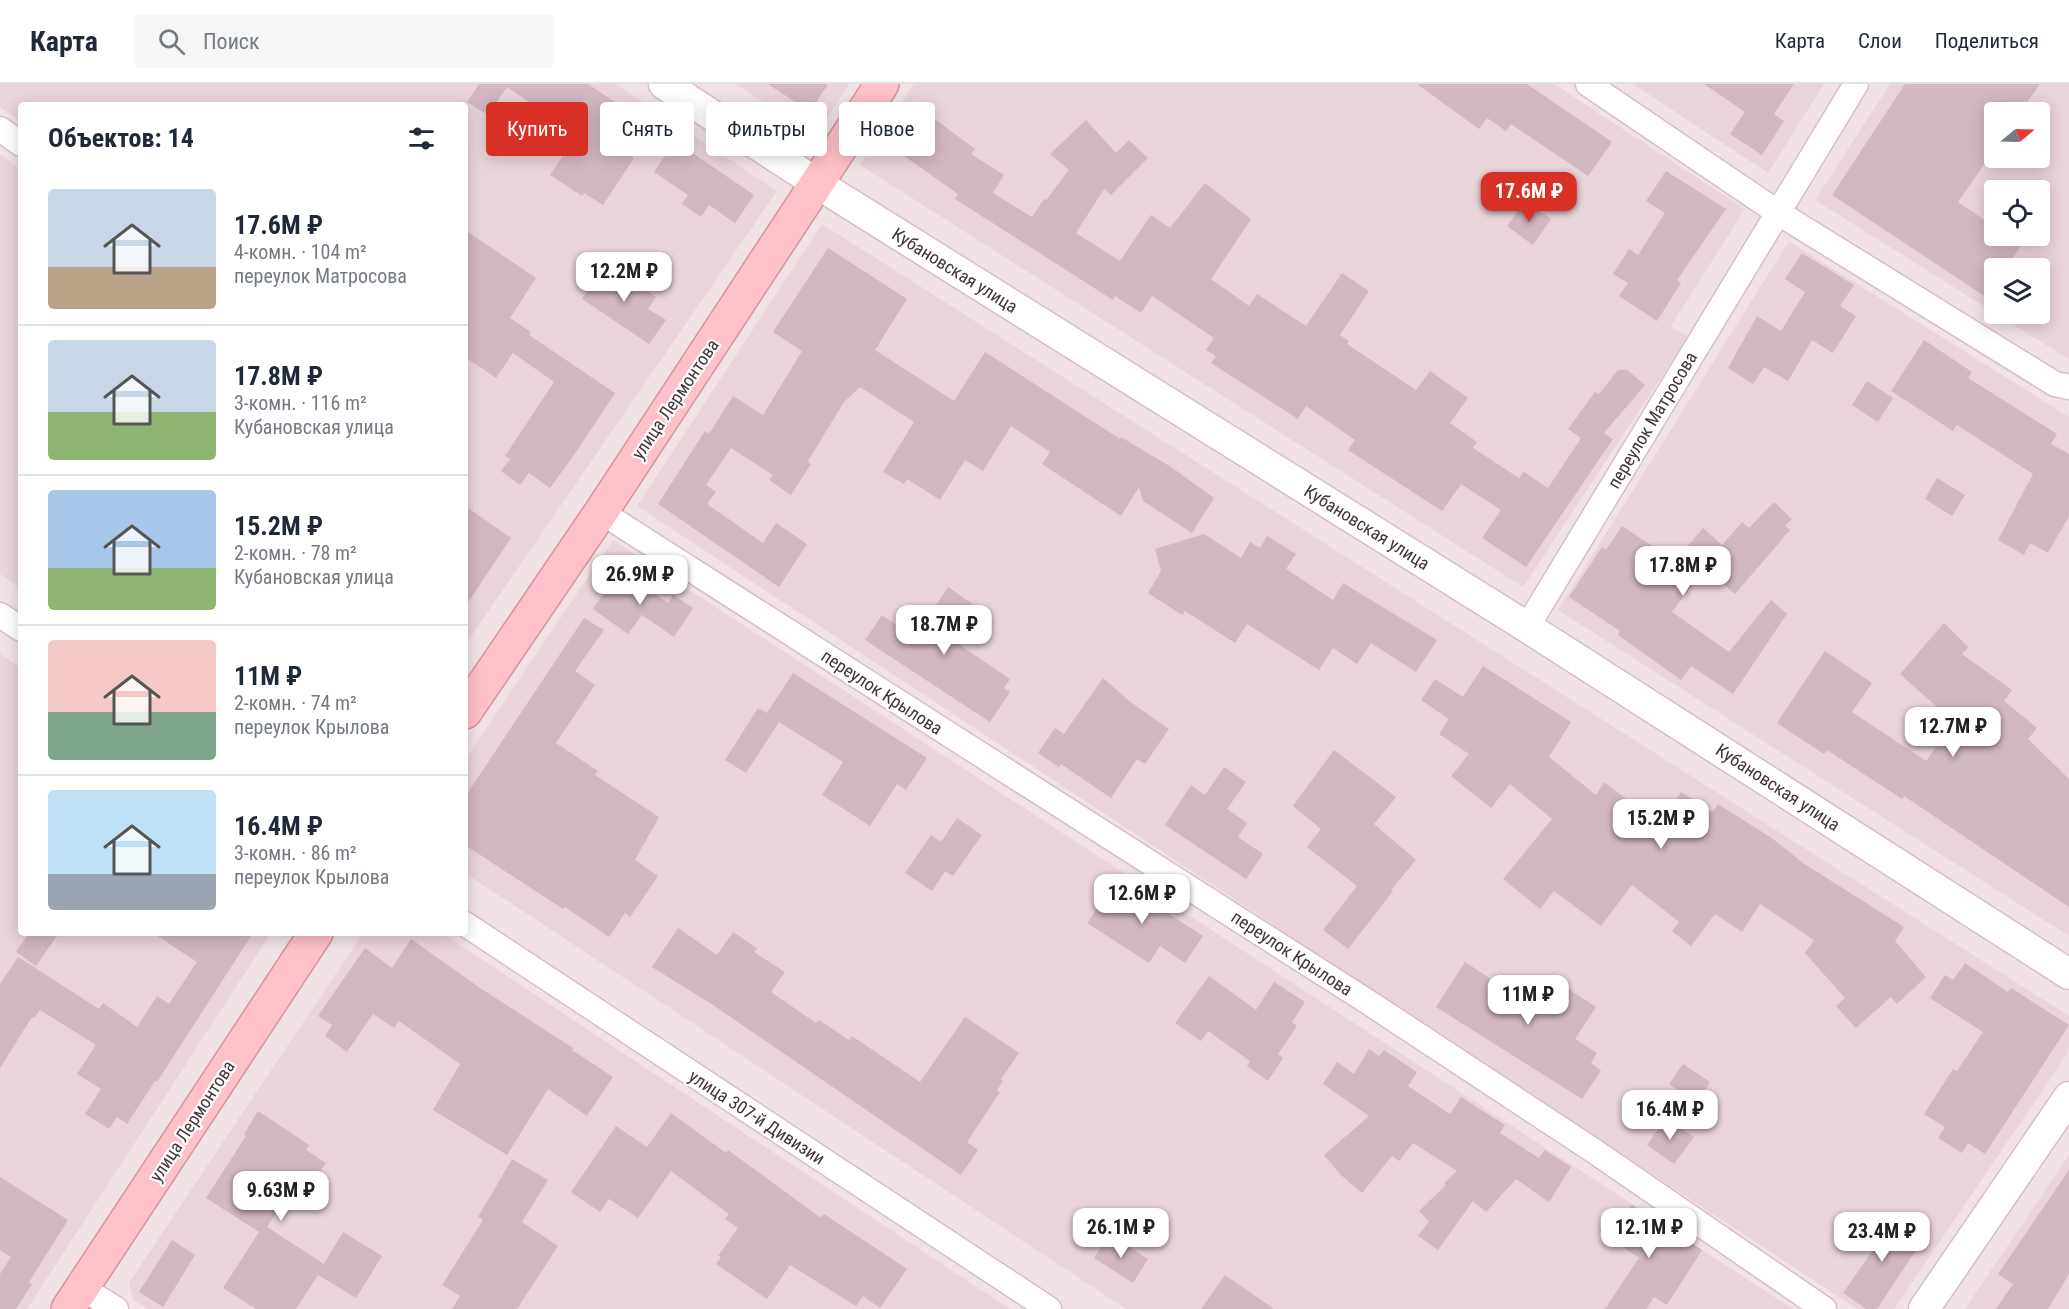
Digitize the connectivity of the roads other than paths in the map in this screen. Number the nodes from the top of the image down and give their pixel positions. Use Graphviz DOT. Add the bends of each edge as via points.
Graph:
graph roads {
  1 [pos="664,84"];
  2 [pos="882,84"];
  3 [pos="1588,84"];
  4 [pos="1856,84"];
  5 [pos="0,129"];
  6 [pos="18,142"];
  7 [pos="818,184"];
  8 [pos="1777,212"];
  9 [pos="2069,387"];
  10 [pos="601,512"];
  11 [pos="0,615"];
  12 [pos="18,627"];
  13 [pos="1527,627"];
  14 [pos="468,708"];
  15 [pos="468,926"];
  16 [pos="314,936"];
  17 [pos="2069,974"];
  18 [pos="2069,1097"];
  19 [pos="75,1298"];
  20 [pos="116,1309"];
  21 [pos="1049,1309"];
  22 [pos="1824,1309"];
  23 [pos="1924,1309"];
  1 -- 7 [label="street, Кубановская улица"];
  2 -- 7 [label="main road, улица Лермонтова"];
  3 -- 8 [label="street"];
  4 -- 8 [label="street, переулок Матросова"];
  5 -- 6 [label="street"];
  7 -- 10 [label="main road, улица Лермонтова"];
  7 -- 13 [label="street, Кубановская улица"];
  8 -- 9 [label="street" via="2055,384"];
  8 -- 13 [label="street, переулок Матросова"];
  10 -- 14 [label="main road, улица Лермонтова"];
  10 -- 22 [label="street, переулок Крылова" via="1368,1002"];
  11 -- 12 [label="street"];
  13 -- 17 [label="street, Кубановская улица"];
  15 -- 21 [label="street, улица 307-й Дивизии"];
  16 -- 19 [label="main road, улица Лермонтова"];
  18 -- 23 [label="street"];
  19 -- 20 [label="street"];
}
